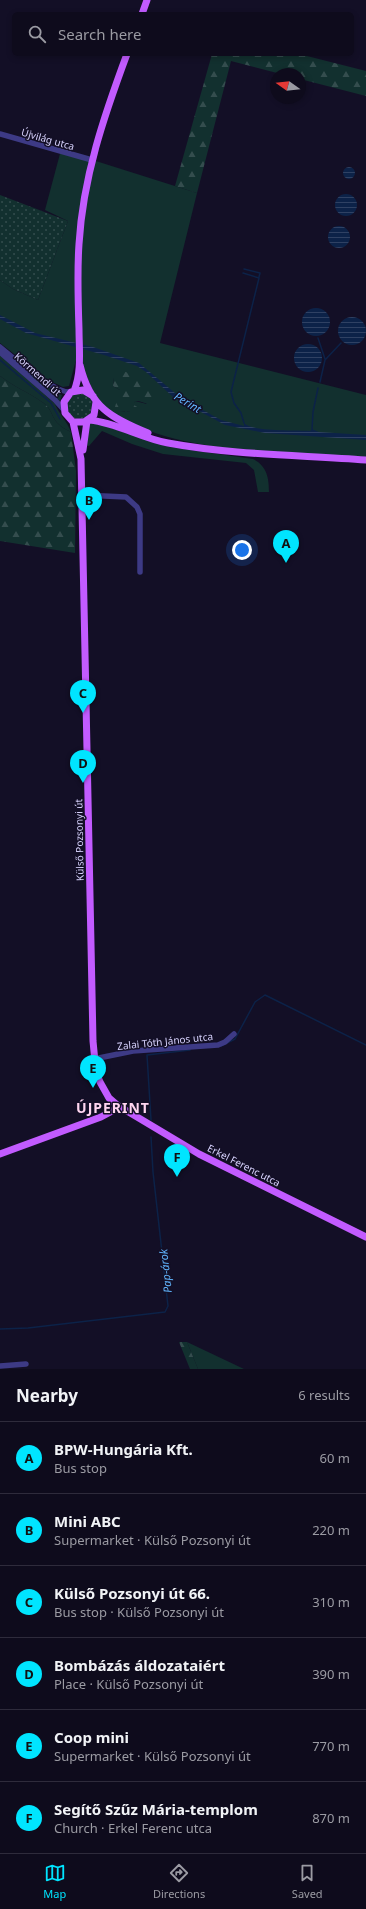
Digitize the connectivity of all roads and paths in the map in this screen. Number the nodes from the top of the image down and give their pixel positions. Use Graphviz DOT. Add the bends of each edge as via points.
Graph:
graph roads {
  1 [pos="148,0"];
  2 [pos="143,12"];
  3 [pos="126,56"];
  4 [pos="0,134"];
  5 [pos="92,160"];
  6 [pos="0,347"];
  7 [pos="0,352"];
  8 [pos="79,360"];
  9 [pos="72,392"];
  10 [pos="94,399"];
  11 [pos="64,410"];
  12 [pos="88,420"];
  13 [pos="73,422"];
  14 [pos="188,446"];
  15 [pos="366,460"];
  16 [pos="82,472"];
  17 [pos="82,495"];
  18 [pos="140,572"];
  19 [pos="234,1034"];
  20 [pos="94,1059"];
  21 [pos="117,1105"];
  22 [pos="0,1154"];
  23 [pos="366,1237"];
  24 [pos="26,1364"];
  25 [pos="0,1366"];
  1 -- 2 [label="main road"];
  3 -- 5 [label="main road"];
  4 -- 5 [label="street, Újvilág utca"];
  5 -- 8 [label="main road" via="80,227"];
  6 -- 9 [label="street, Körmendi út" via="53,386 65,392"];
  7 -- 11 [label="street, Körmendi út"];
  8 -- 9 [label="main road" via="78,379"];
  8 -- 10 [label="main road"];
  9 -- 10 [label="main road" via="83,390"];
  9 -- 11 [label="main road" via="65,399"];
  10 -- 12 [label="main road" via="95,412"];
  10 -- 14 [label="main road" via="109,414 131,426"];
  11 -- 13 [label="main road"];
  12 -- 13 [label="main road"];
  12 -- 14 [label="main road" via="103,422 158,441"];
  12 -- 16 [label="main road" via="83,440"];
  13 -- 16 [label="main road" via="81,452"];
  14 -- 15 [label="main road"];
  16 -- 17 [label="main road, Külső Pozsonyi út"];
  17 -- 18 [label="street" via="126,497 138,507"];
  17 -- 20 [label="main road, Külső Pozsonyi út"];
  19 -- 20 [label="street, Zalai Tóth János utca" via="218,1045 133,1051"];
  20 -- 21 [label="main road, Külső Pozsonyi út" via="100,1082 109,1098"];
  21 -- 22 [label="main road" via="114,1110 101,1117"];
  21 -- 23 [label="main road, Erkel Ferenc utca" via="199,1154"];
  24 -- 25 [label="street"];
}
